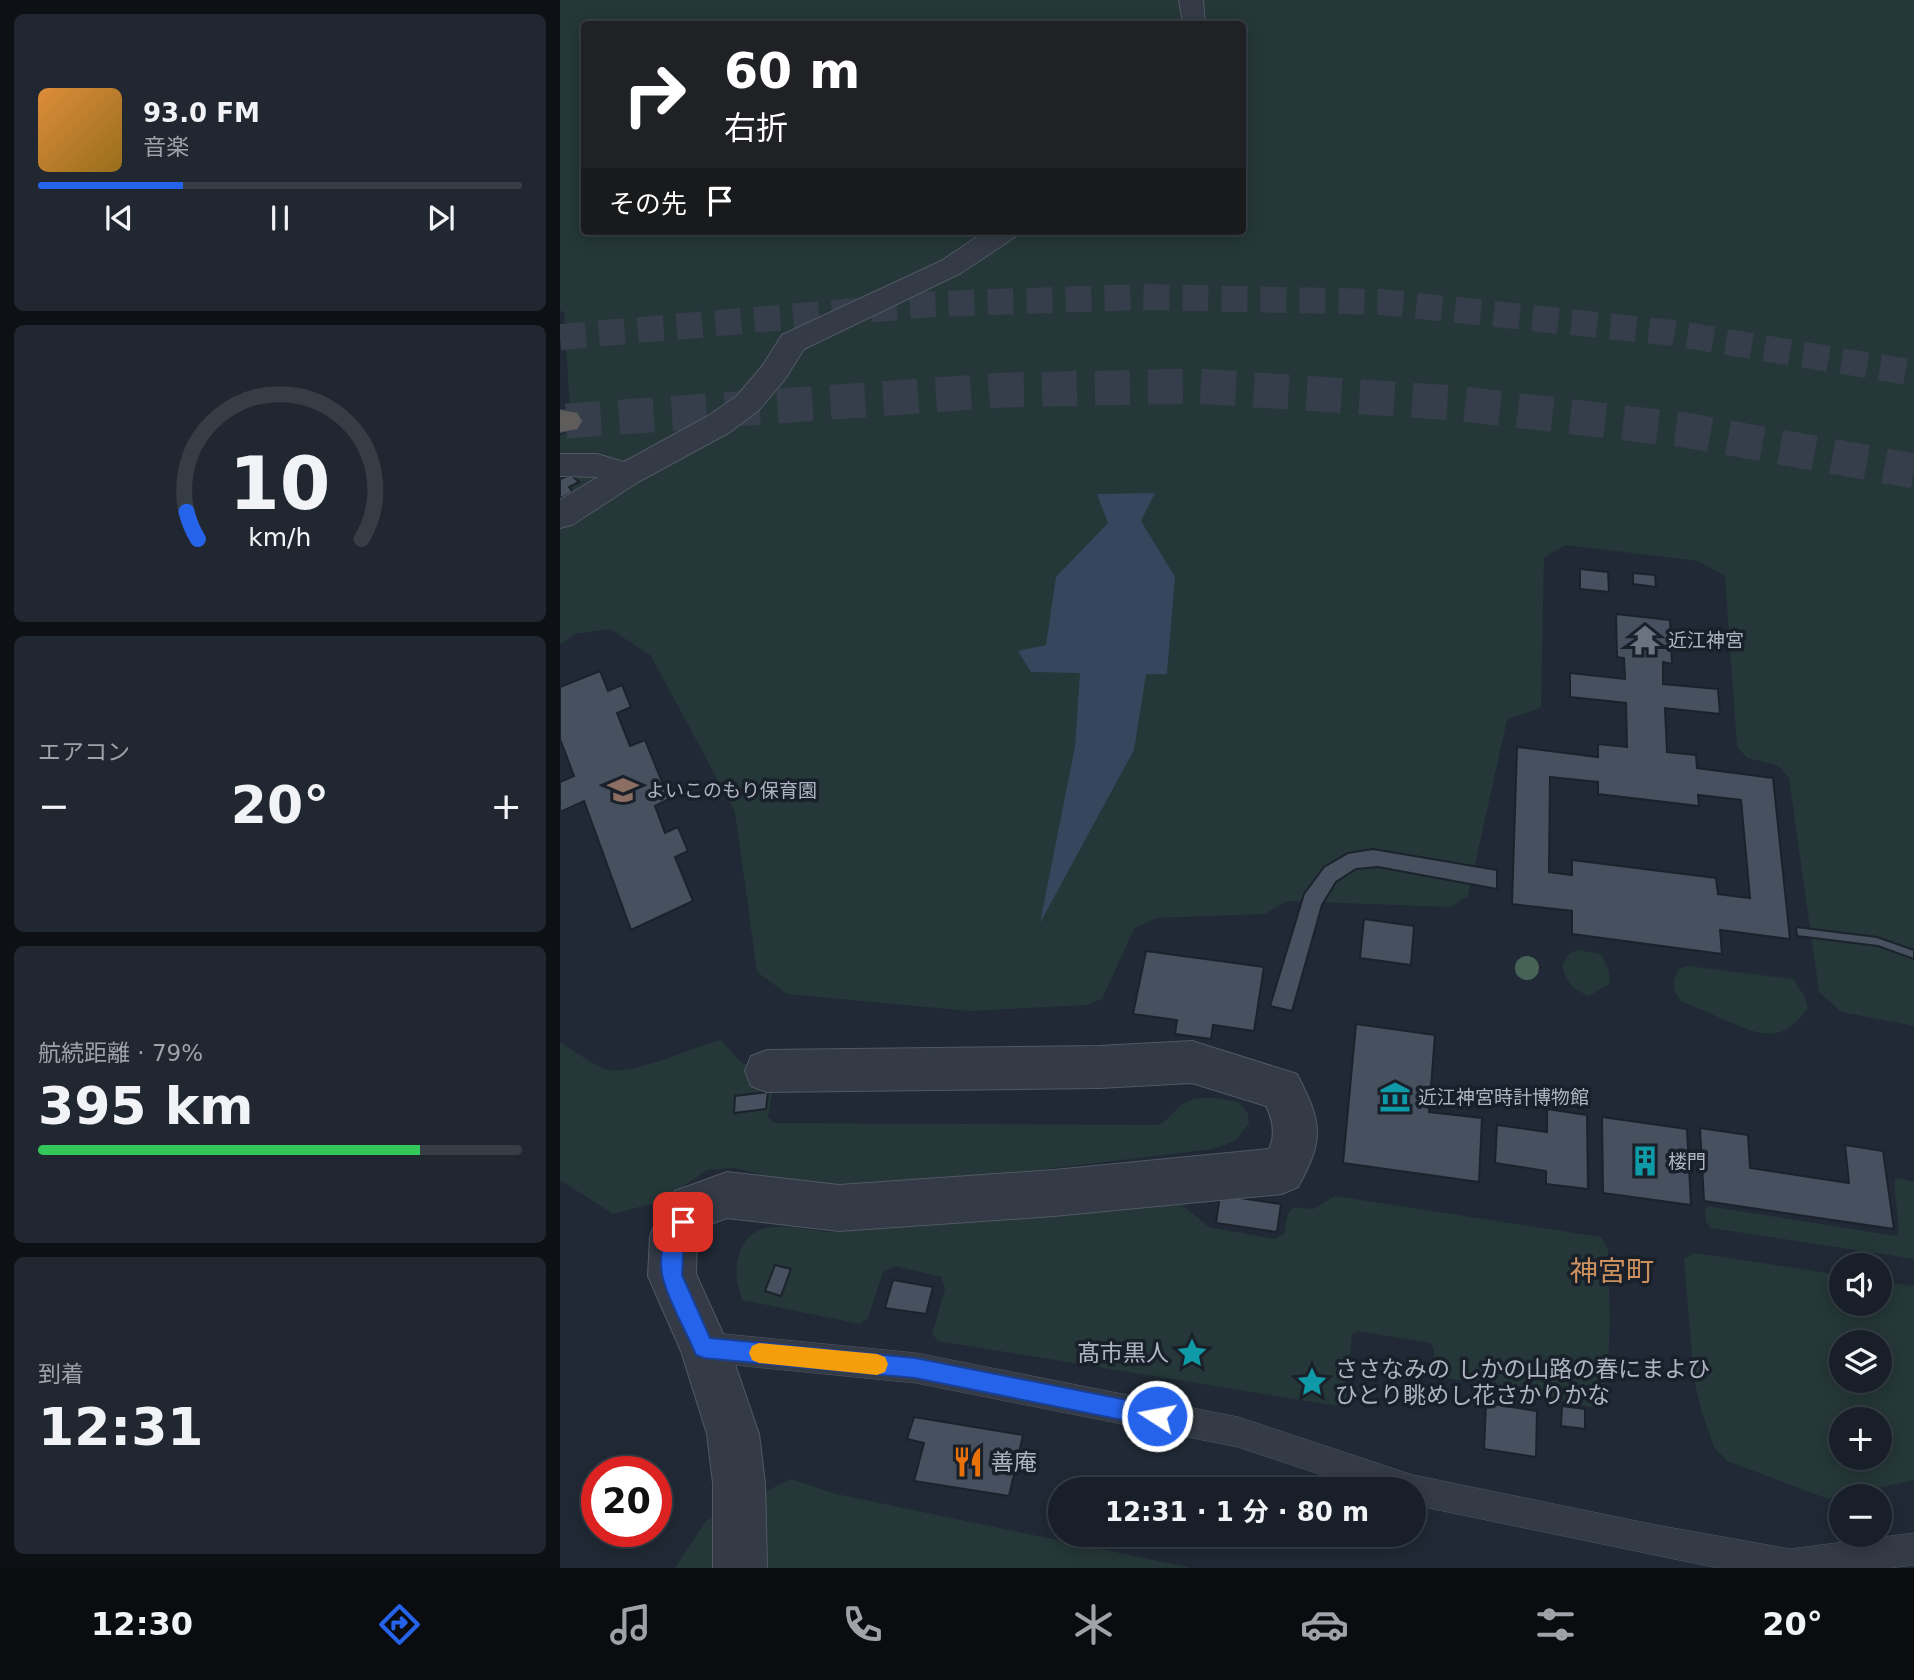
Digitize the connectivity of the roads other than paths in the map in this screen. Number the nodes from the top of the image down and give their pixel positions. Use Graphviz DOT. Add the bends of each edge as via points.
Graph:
graph roads {
  1 [pos="1191,0"];
  2 [pos="1194,21"];
  3 [pos="999,235"];
  4 [pos="560,465"];
  5 [pos="627,474"];
  6 [pos="560,516"];
  7 [pos="767,1072"];
  8 [pos="704,1347"];
  9 [pos="1373,1477"];
  10 [pos="1426,1493"];
  11 [pos="1914,1549"];
  12 [pos="740,1568"];
  1 -- 2 [label="street"];
  3 -- 5 [label="street" via="951,267 793,342 748,403 709,430"];
  4 -- 5 [label="street" via="597,465"];
  5 -- 6 [label="street"];
  7 -- 8 [label="street" via="1192,1062 1281,1089 1297,1119 1294,1151 1282,1171 1054,1193 839,1208 727,1195 692,1208 674,1236 672,1276"];
  8 -- 9 [label="lane" via="915,1368 1238,1432"];
  8 -- 12 [label="street" via="733,1434"];
  10 -- 11 [label="lane" via="1790,1564"];
}
